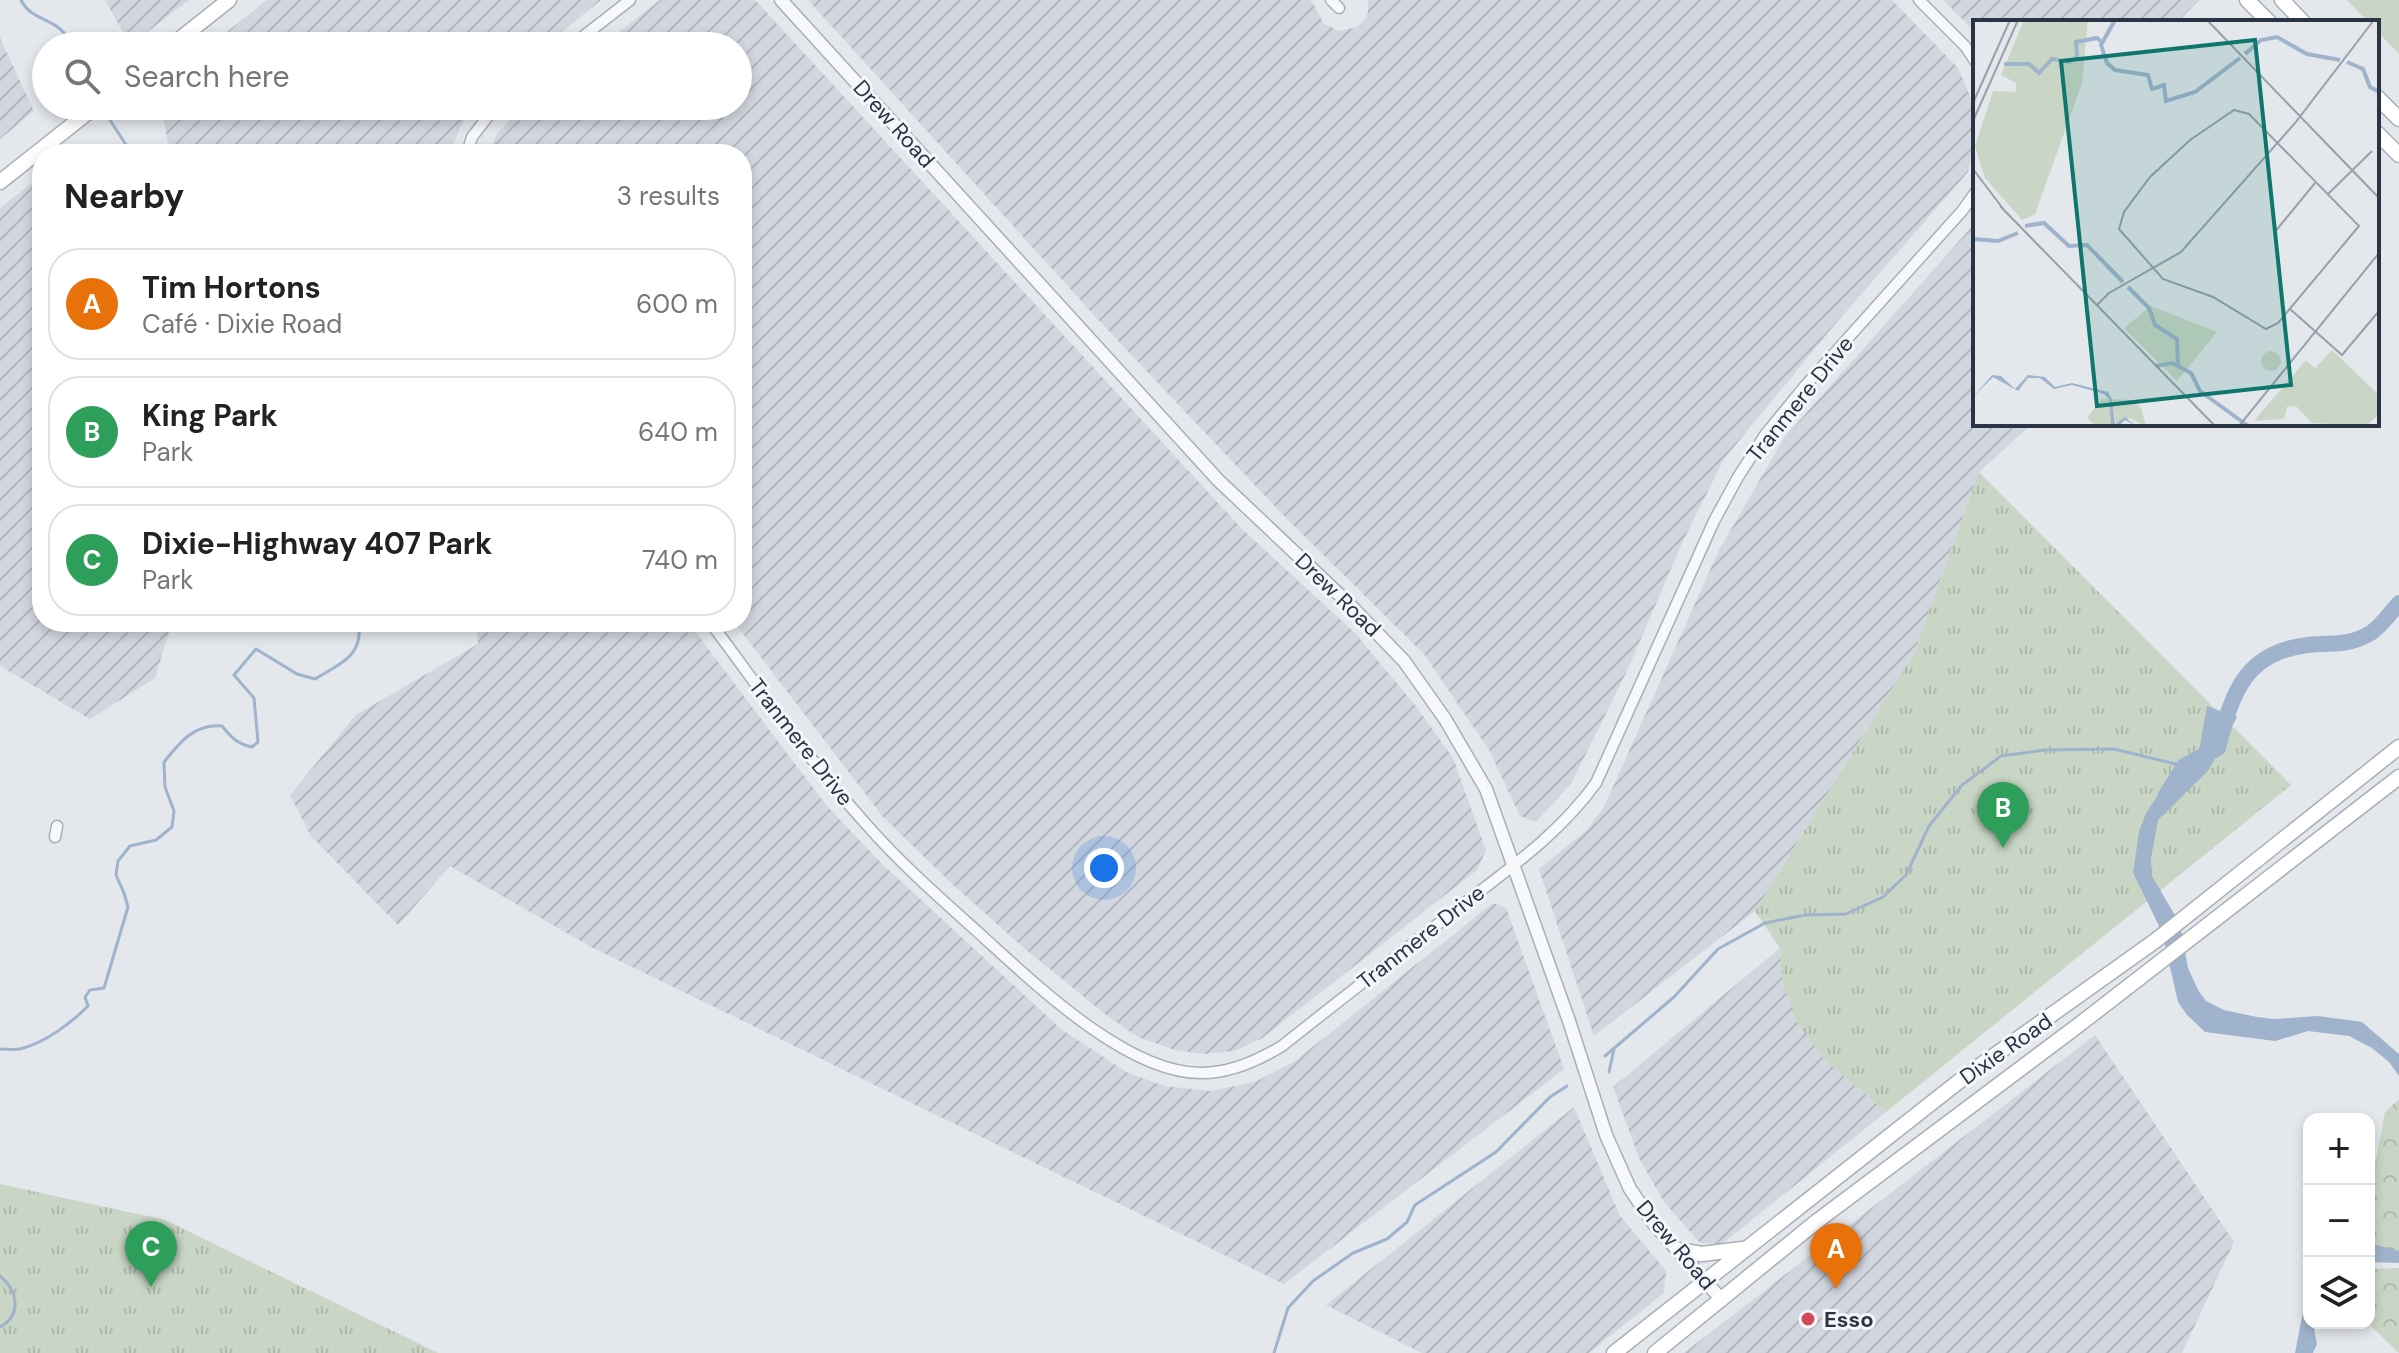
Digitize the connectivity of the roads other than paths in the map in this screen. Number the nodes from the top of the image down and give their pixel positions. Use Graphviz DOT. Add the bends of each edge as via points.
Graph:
graph roads {
  1 [pos="229,0"];
  2 [pos="630,0"];
  3 [pos="781,0"];
  4 [pos="1919,0"];
  5 [pos="2247,0"];
  6 [pos="2282,0"];
  7 [pos="2267,20"];
  8 [pos="2301,20"];
  9 [pos="189,32"];
  10 [pos="589,32"];
  11 [pos="1973,58"];
  12 [pos="2379,99"];
  13 [pos="2399,119"];
  14 [pos="78,120"];
  15 [pos="485,120"];
  16 [pos="2379,135"];
  17 [pos="48,144"];
  18 [pos="470,144"];
  19 [pos="2399,155"];
  20 [pos="32,157"];
  21 [pos="0,182"];
  22 [pos="1973,196"];
  23 [pos="718,632"];
  24 [pos="2399,747"];
  25 [pos="2399,777"];
  26 [pos="1515,864"];
  27 [pos="1747,1248"];
  28 [pos="1678,1250"];
  29 [pos="1707,1280"];
  30 [pos="1722,1300"];
  31 [pos="1614,1353"];
  32 [pos="1655,1353"];
  1 -- 9 [label="main road"];
  2 -- 10 [label="street"];
  3 -- 26 [label="street, Drew Road" via="1218,480 1404,661 1486,789"];
  4 -- 11 [label="street"];
  5 -- 7 [label="main road"];
  6 -- 8 [label="main road"];
  12 -- 13 [label="main road"];
  14 -- 17 [label="main road"];
  15 -- 18 [label="street"];
  16 -- 19 [label="main road"];
  20 -- 21 [label="main road"];
  22 -- 26 [label="street, Tranmere Drive" via="1765,435 1714,521 1596,783 1561,826"];
  23 -- 26 [label="street, Tranmere Drive" via="867,826 927,885 1088,1025 1141,1057 1172,1068 1202,1073 1230,1068 1282,1046"];
  24 -- 27 [label="main road, Dixie Road" via="2155,941 1967,1075"];
  25 -- 30 [label="main road, Dixie Road" via="1816,1222"];
  26 -- 28 [label="street, Drew Road" via="1606,1135 1630,1189"];
  27 -- 28 [label="main road" via="1702,1254"];
  27 -- 29 [label="main road, Dixie Road"];
  28 -- 29 [label="street, Drew Road"];
  29 -- 30 [label="street, Drew Road"];
  29 -- 31 [label="main road, Dixie Road"];
  30 -- 32 [label="main road, Dixie Road"];
}
